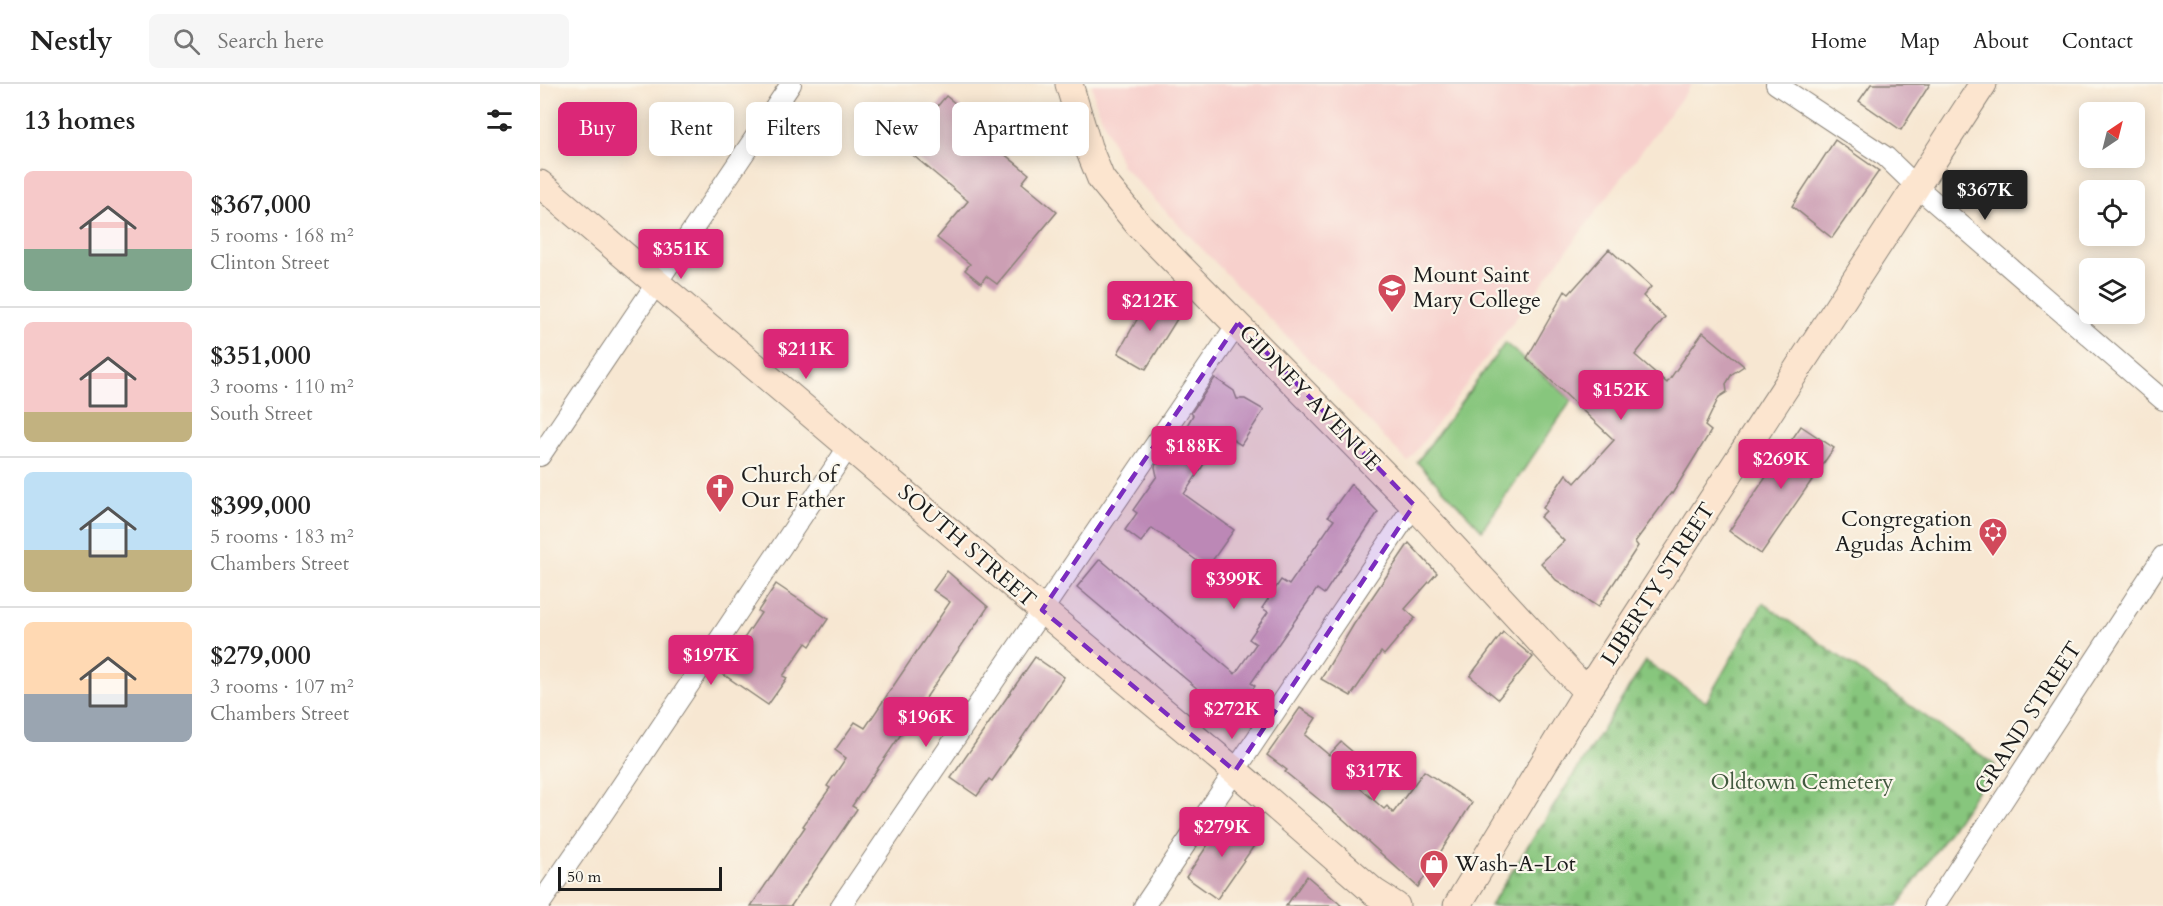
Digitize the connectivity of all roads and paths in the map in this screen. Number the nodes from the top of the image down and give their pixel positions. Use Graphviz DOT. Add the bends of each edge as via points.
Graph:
graph roads {
  1 [pos="791,84"];
  2 [pos="1069,84"];
  3 [pos="1776,84"];
  4 [pos="1983,84"];
  5 [pos="540,184"];
  6 [pos="1917,187"];
  7 [pos="657,283"];
  8 [pos="1238,323"];
  9 [pos="2163,400"];
  10 [pos="849,446"];
  11 [pos="540,456"];
  12 [pos="1414,505"];
  13 [pos="2163,556"];
  14 [pos="1042,610"];
  15 [pos="1587,692"];
  16 [pos="1236,771"];
  17 [pos="540,904"];
  18 [pos="841,906"];
  19 [pos="1144,906"];
  20 [pos="1396,906"];
  21 [pos="1457,906"];
  22 [pos="1934,906"];
  1 -- 7 [label="street"];
  2 -- 8 [label="street, GIDNEY AVENUE" via="1101,179 1138,224"];
  3 -- 6 [label="street" via="1886,157"];
  4 -- 6 [label="street, LIBERTY STREET"];
  5 -- 7 [label="street, SOUTH STREET"];
  6 -- 9 [label="street"];
  6 -- 15 [label="street, LIBERTY STREET"];
  7 -- 10 [label="street, SOUTH STREET"];
  7 -- 11 [label="street"];
  8 -- 12 [label="street, GIDNEY AVENUE"];
  8 -- 14 [label="street"];
  10 -- 14 [label="street, SOUTH STREET"];
  10 -- 17 [label="street"];
  12 -- 15 [label="street, GIDNEY AVENUE"];
  12 -- 16 [label="street"];
  13 -- 22 [label="street, GRAND STREET"];
  14 -- 16 [label="street, SOUTH STREET"];
  14 -- 18 [label="street"];
  15 -- 21 [label="street, LIBERTY STREET"];
  16 -- 19 [label="street"];
  16 -- 20 [label="street, SOUTH STREET" via="1374,892"];
}
